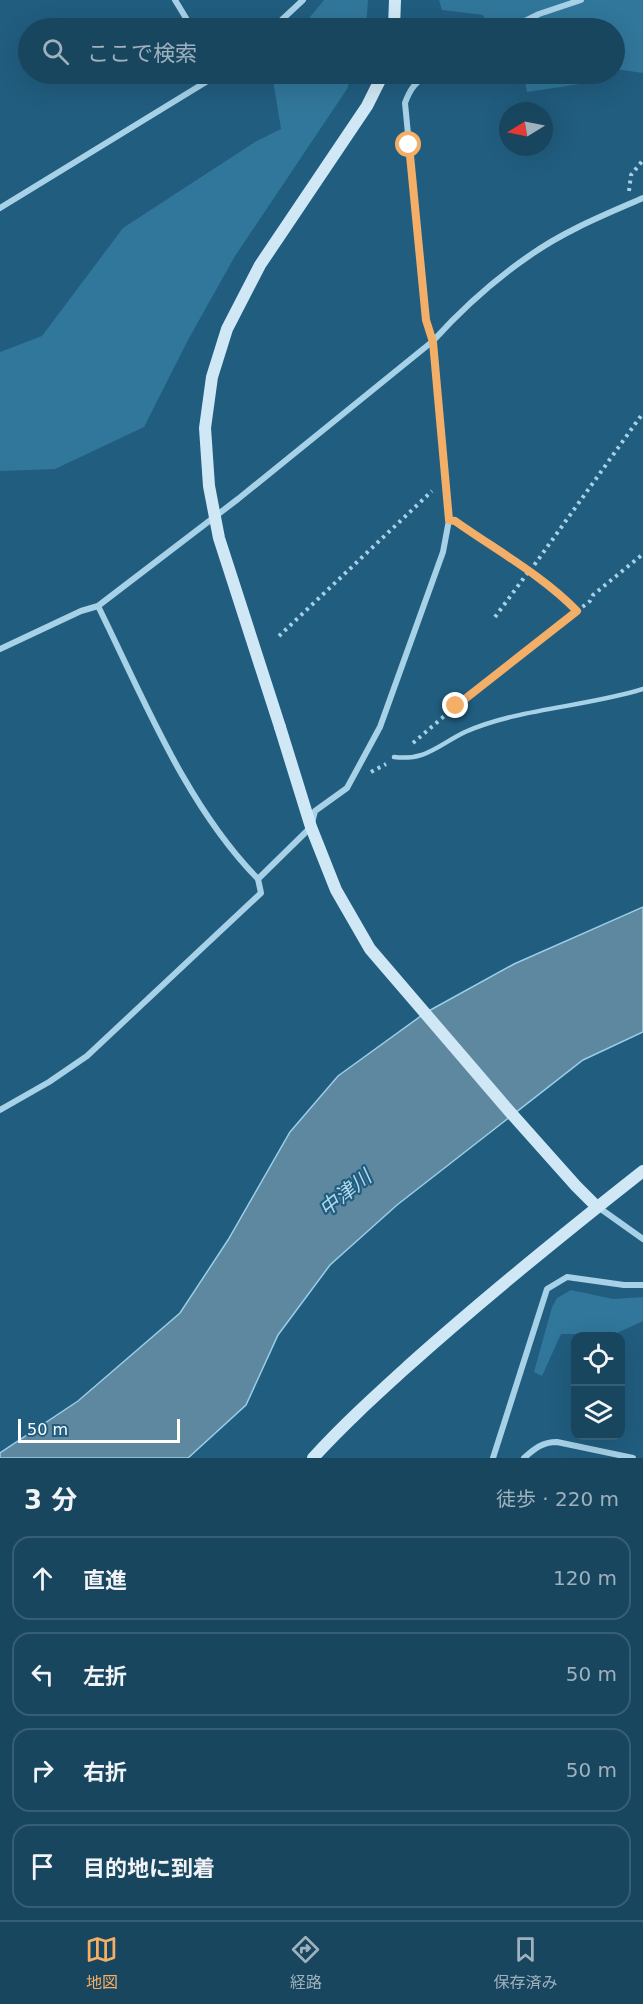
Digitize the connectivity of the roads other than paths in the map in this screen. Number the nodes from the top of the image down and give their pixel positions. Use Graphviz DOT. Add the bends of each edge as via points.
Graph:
graph roads {
  1 [pos="175,0"];
  2 [pos="303,0"];
  3 [pos="395,0"];
  4 [pos="581,0"];
  5 [pos="186,18"];
  6 [pos="284,18"];
  7 [pos="394,18"];
  8 [pos="531,18"];
  9 [pos="203,84"];
  10 [pos="378,84"];
  11 [pos="415,84"];
  12 [pos="643,198"];
  13 [pos="0,207"];
  14 [pos="433,342"];
  15 [pos="99,606"];
  16 [pos="0,649"];
  17 [pos="643,689"];
  18 [pos="394,757"];
  19 [pos="311,827"];
  20 [pos="258,879"];
  21 [pos="0,1110"];
  22 [pos="643,1171"];
  23 [pos="597,1207"];
  24 [pos="643,1239"];
  25 [pos="643,1285"];
  26 [pos="313,1458"];
  27 [pos="493,1458"];
  28 [pos="524,1458"];
  29 [pos="633,1458"];
  1 -- 5 [label="street"];
  2 -- 6 [label="street"];
  3 -- 7 [label="street"];
  4 -- 8 [label="street"];
  9 -- 13 [label="street"];
  10 -- 19 [label="street, bridge" via="260,265 227,329 212,377 205,428 209,486 219,538"];
  11 -- 14 [label="street" via="405,104 426,320"];
  12 -- 14 [label="street" via="594,219 529,255 455,317"];
  14 -- 15 [label="street"];
  14 -- 19 [label="street" via="449,520 443,552 380,727 354,778 347,788 315,811"];
  15 -- 16 [label="street"];
  15 -- 20 [label="street" via="192,794 236,857"];
  17 -- 18 [label="lane" via="617,698 484,725 410,759"];
  19 -- 20 [label="street"];
  19 -- 23 [label="street" via="336,890 370,949"];
  20 -- 21 [label="street" via="261,893 87,1056"];
  22 -- 23 [label="street"];
  23 -- 24 [label="street"];
  23 -- 26 [label="street" via="442,1335 340,1428"];
  25 -- 27 [label="street" via="567,1277 547,1289"];
  28 -- 29 [label="street" via="537,1446 557,1442"];
}
